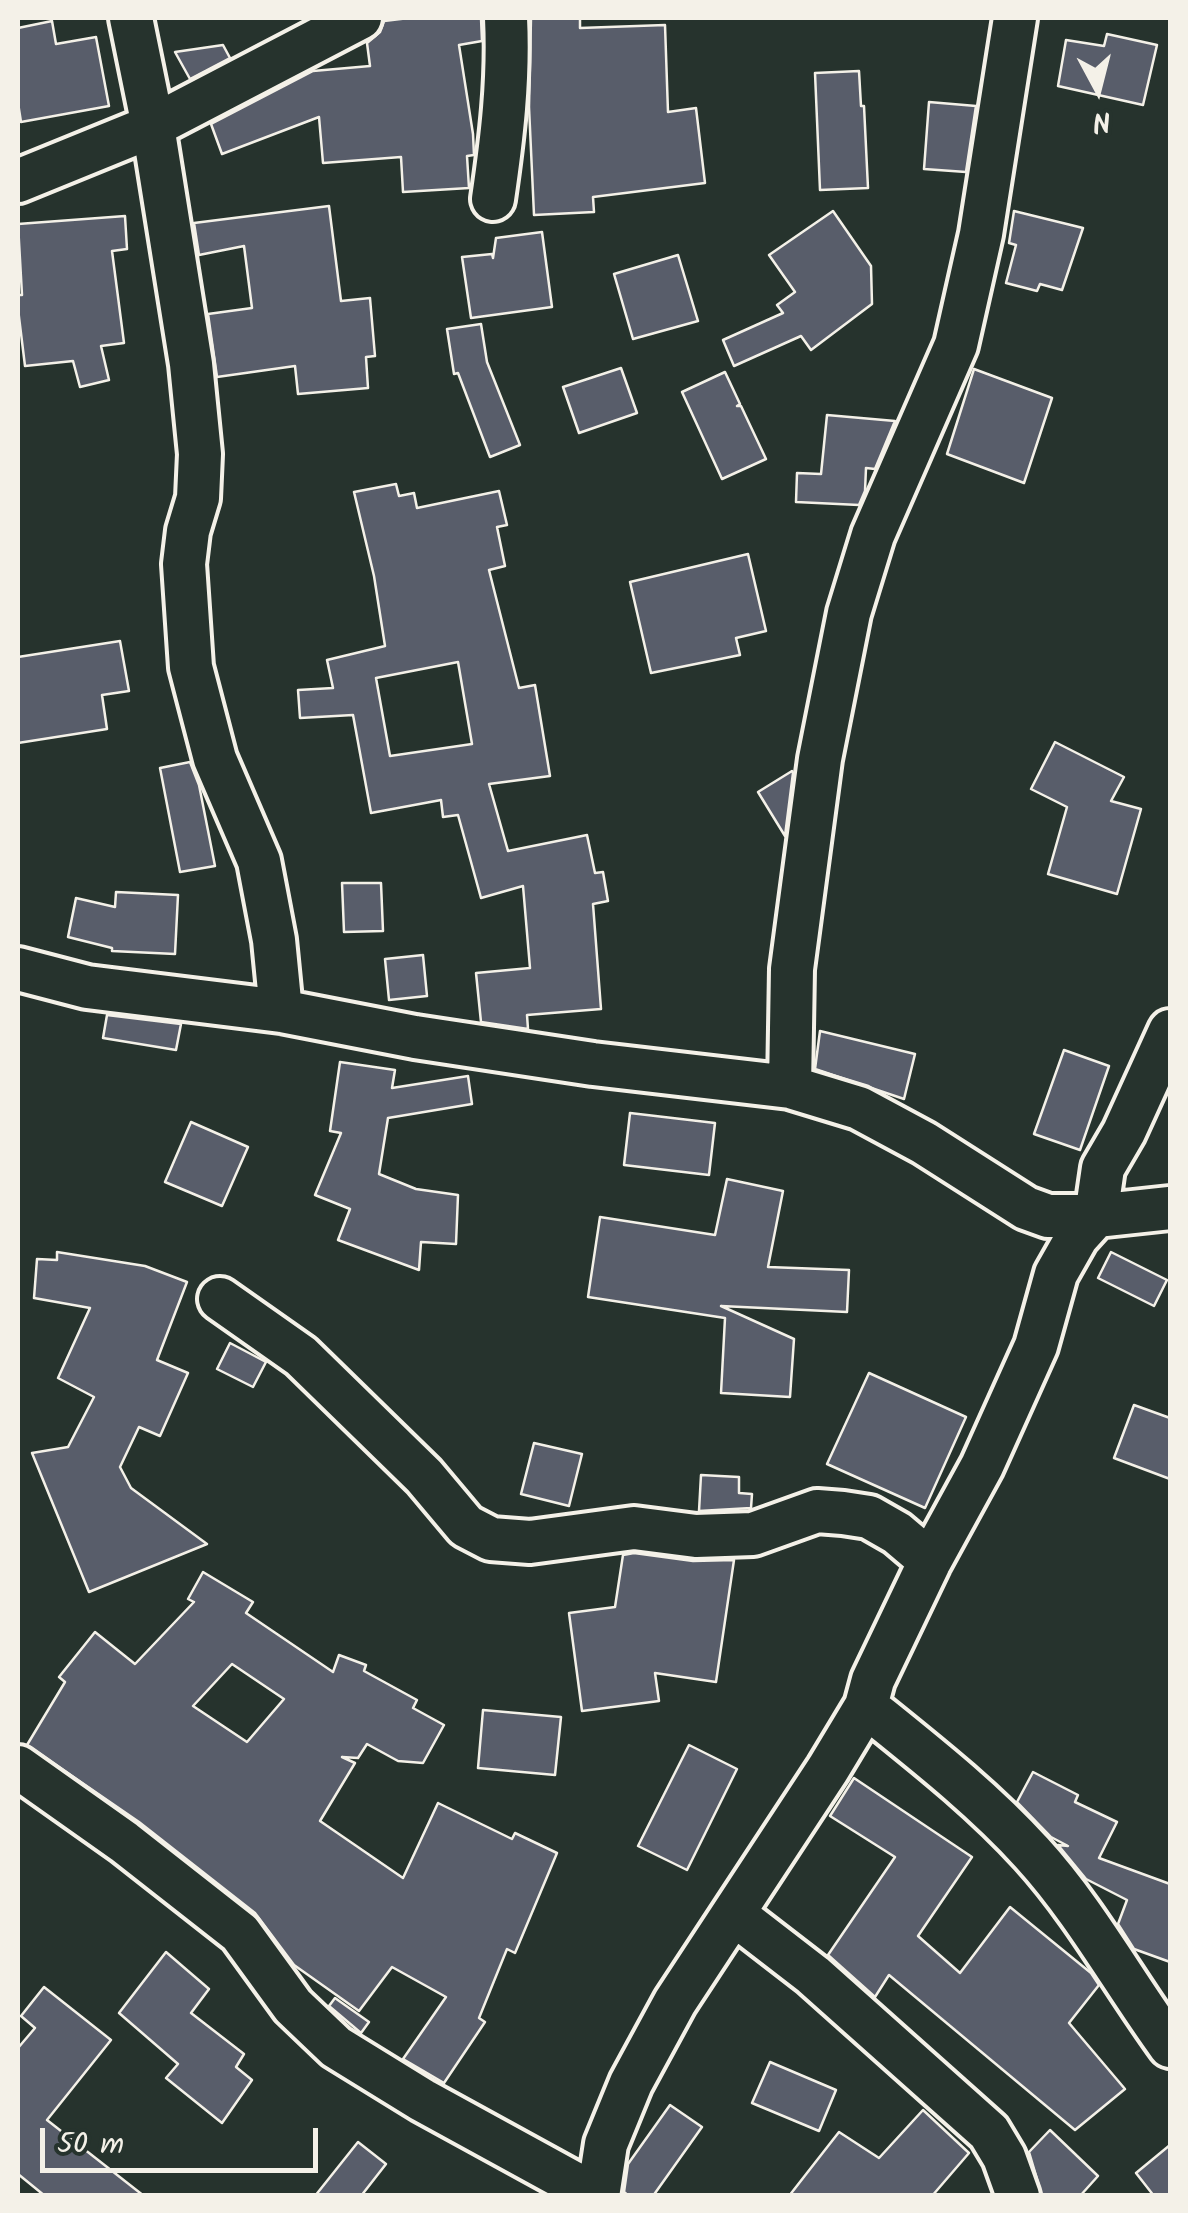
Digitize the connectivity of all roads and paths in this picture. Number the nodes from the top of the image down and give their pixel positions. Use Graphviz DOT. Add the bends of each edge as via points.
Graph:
graph roads {
  1 [pos="131,18"];
  2 [pos="360,18"];
  3 [pos="506,18"];
  4 [pos="1015,18"];
  5 [pos="153,126"];
  6 [pos="18,181"];
  7 [pos="493,199"];
  8 [pos="18,970"];
  9 [pos="281,1011"];
  10 [pos="1170,1031"];
  11 [pos="790,1087"];
  12 [pos="1170,1208"];
  13 [pos="1096,1216"];
  14 [pos="220,1300"];
  15 [pos="930,1561"];
  16 [pos="866,1706"];
  17 [pos="18,1767"];
  18 [pos="734,1914"];
  19 [pos="1154,2001"];
  20 [pos="1170,2046"];
  21 [pos="598,2196"];
  22 [pos="1018,2196"];
  1 -- 5 [label="street"];
  2 -- 5 [label="street"];
  3 -- 7 [label="street" via="508,66"];
  4 -- 11 [label="street" via="956,345 873,535 849,614 820,759 792,968"];
  5 -- 6 [label="street"];
  5 -- 9 [label="street" via="200,454 184,564 191,666 215,759 259,861"];
  8 -- 9 [label="street" via="87,987"];
  9 -- 11 [label="street" via="593,1064"];
  10 -- 13 [label="street" via="1103,1168"];
  11 -- 13 [label="street" via="859,1108 1026,1208 1048,1216"];
  12 -- 13 [label="street"];
  13 -- 15 [label="street" via="1056,1274 1036,1346"];
  14 -- 15 [label="street" via="301,1356 466,1526 491,1539 530,1542 634,1528 753,1534 817,1512 843,1512 898,1533"];
  15 -- 16 [label="street"];
  16 -- 18 [label="street"];
  16 -- 19 [label="street" via="1033,1854"];
  17 -- 21 [label="street" via="240,1933 293,2006 336,2047"];
  18 -- 21 [label="street" via="630,2083 606,2144"];
  18 -- 22 [label="street" via="989,2132"];
  19 -- 20 [label="street"];
}
